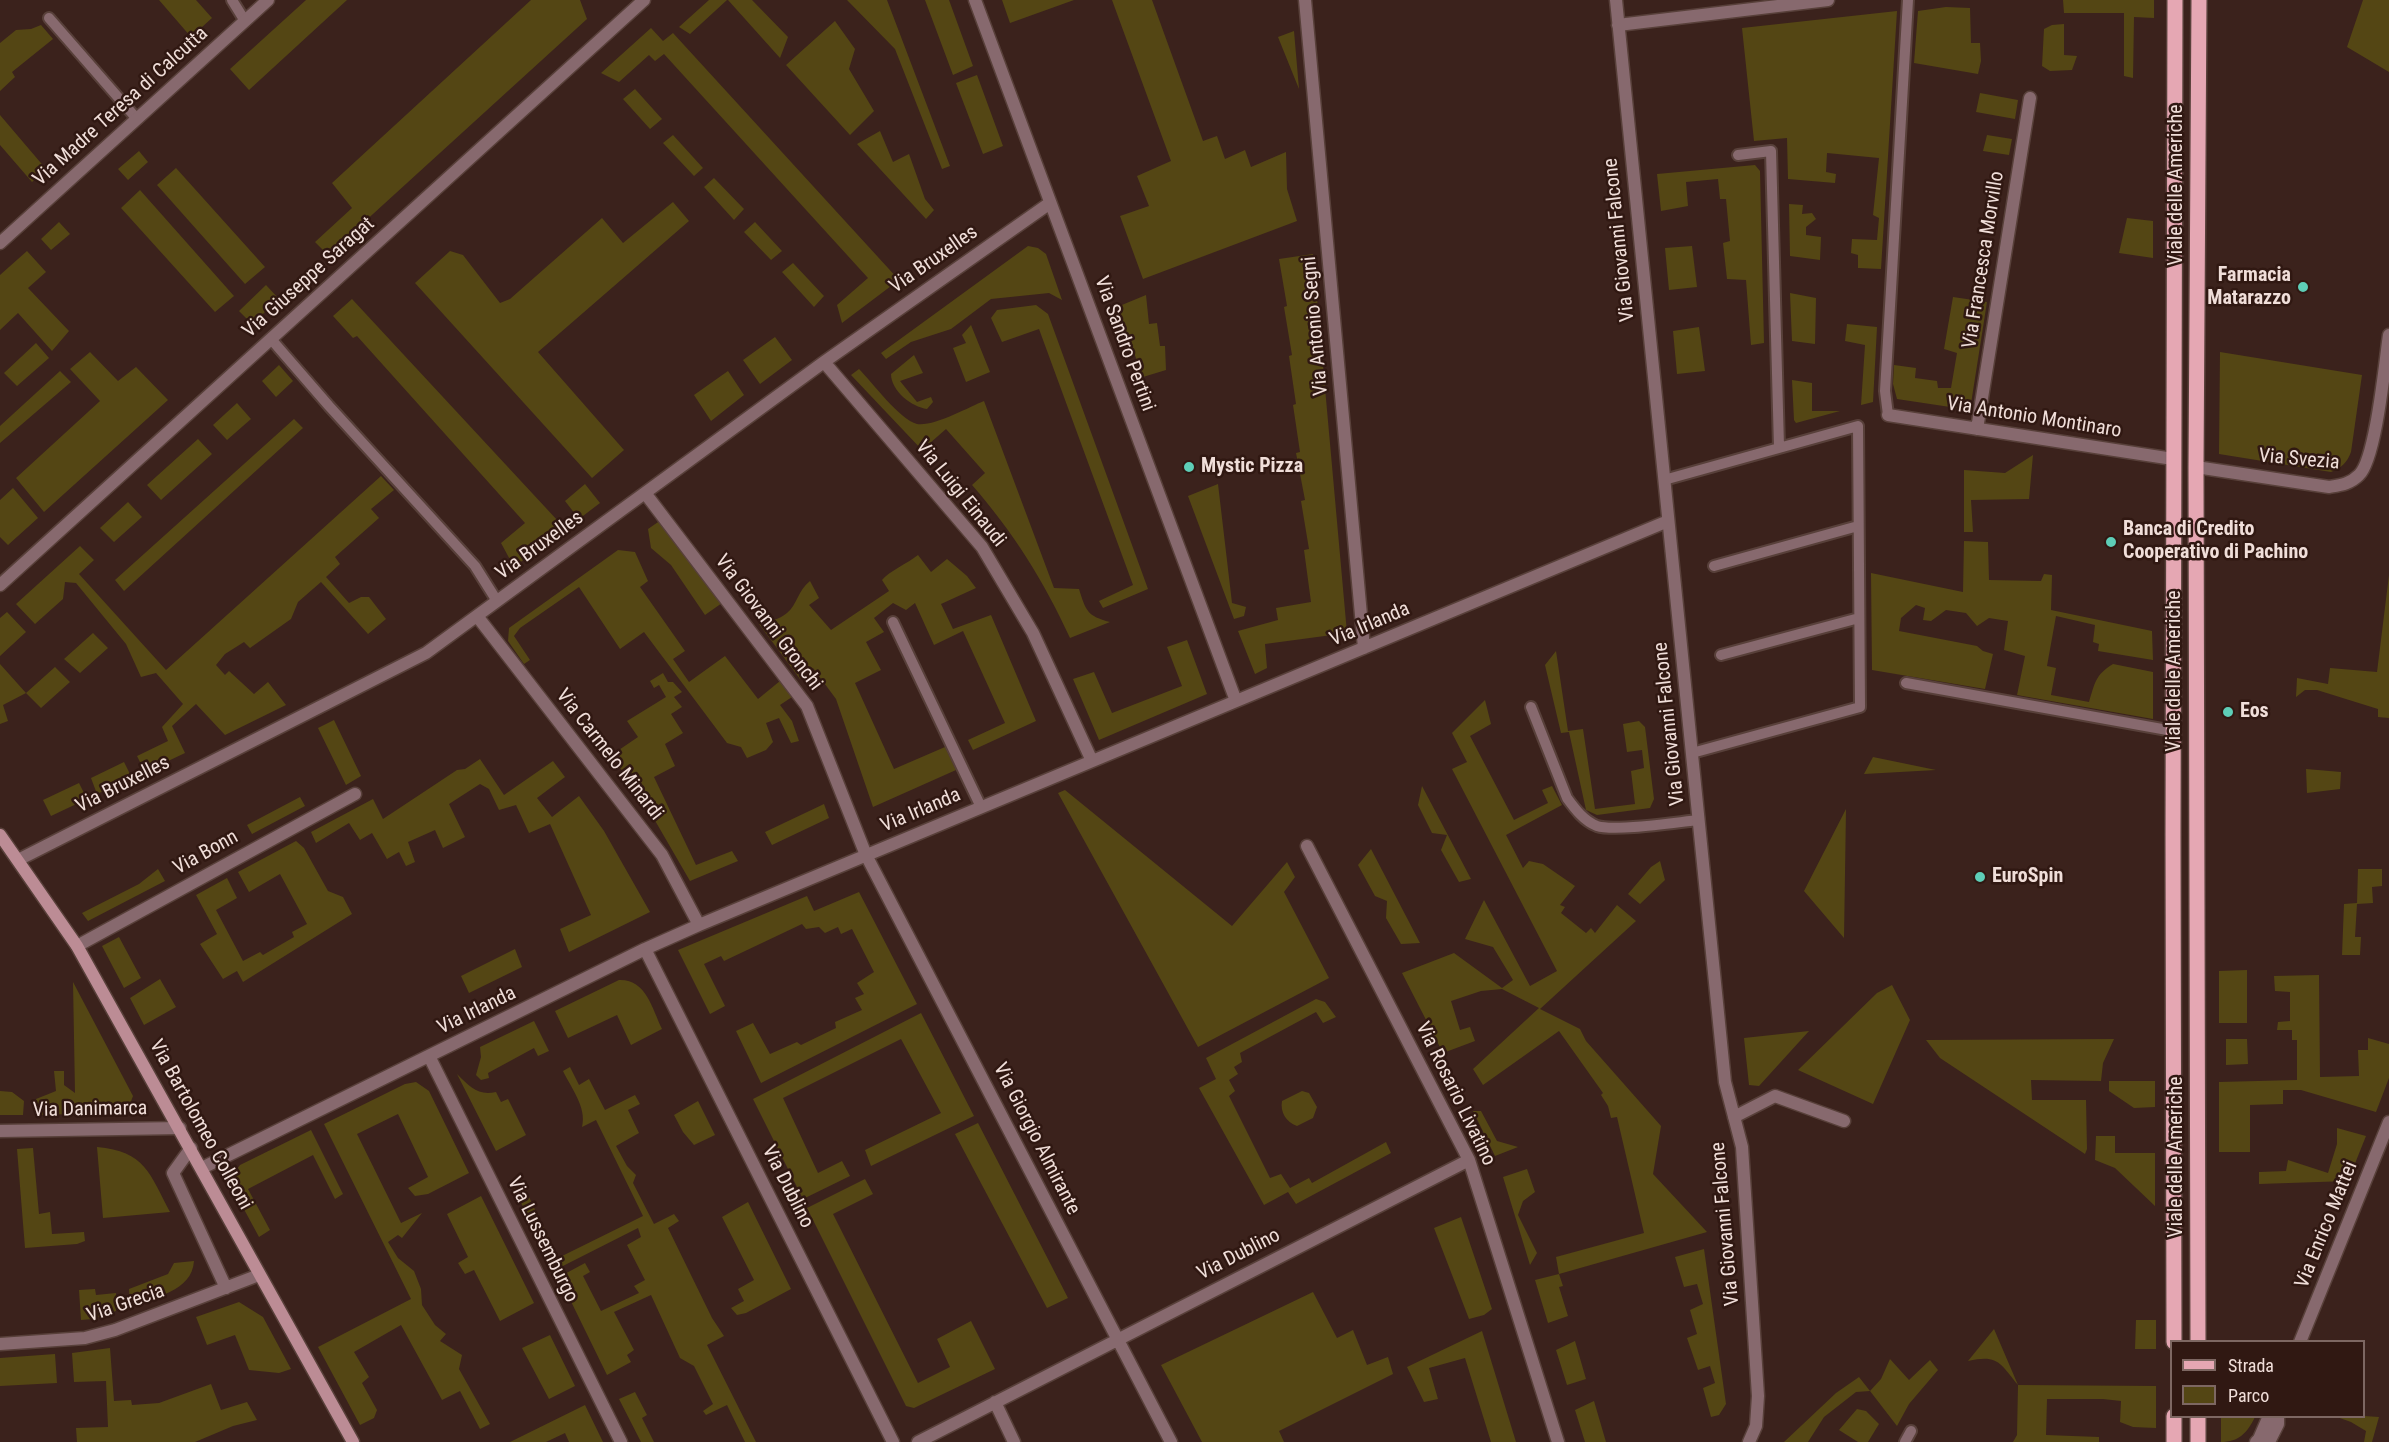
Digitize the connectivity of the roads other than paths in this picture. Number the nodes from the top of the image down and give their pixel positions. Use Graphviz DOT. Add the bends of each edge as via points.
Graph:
graph roads {
  1 [pos="232,0"];
  2 [pos="268,0"];
  3 [pos="644,0"];
  4 [pos="975,0"];
  5 [pos="1305,0"];
  6 [pos="1616,0"];
  7 [pos="1828,0"];
  8 [pos="1908,0"];
  9 [pos="2175,0"];
  10 [pos="2199,0"];
  11 [pos="49,18"];
  12 [pos="245,21"];
  13 [pos="1618,25"];
  14 [pos="2030,98"];
  15 [pos="137,118"];
  16 [pos="1738,154"];
  17 [pos="1050,203"];
  18 [pos="0,243"];
  19 [pos="2389,334"];
  20 [pos="271,339"];
  21 [pos="824,362"];
  22 [pos="1888,415"];
  23 [pos="1977,429"];
  24 [pos="1779,447"];
  25 [pos="2173,459"];
  26 [pos="2196,467"];
  27 [pos="1664,480"];
  28 [pos="645,493"];
  29 [pos="1668,520"];
  30 [pos="1858,526"];
  31 [pos="1713,566"];
  32 [pos="0,585"];
  33 [pos="497,601"];
  34 [pos="477,616"];
  35 [pos="1859,618"];
  36 [pos="893,622"];
  37 [pos="1364,648"];
  38 [pos="1720,655"];
  39 [pos="1906,683"];
  40 [pos="1236,701"];
  41 [pos="1532,707"];
  42 [pos="2173,731"];
  43 [pos="1692,753"];
  44 [pos="1092,761"];
  45 [pos="355,794"];
  46 [pos="981,807"];
  47 [pos="1699,820"];
  48 [pos="0,835"];
  49 [pos="1307,846"];
  50 [pos="866,855"];
  51 [pos="18,861"];
  52 [pos="699,925"];
  53 [pos="77,946"];
  54 [pos="645,949"];
  55 [pos="429,1056"];
  56 [pos="1734,1117"];
  57 [pos="1844,1121"];
  58 [pos="2389,1122"];
  59 [pos="180,1128"];
  60 [pos="0,1131"];
  61 [pos="191,1148"];
  62 [pos="1469,1160"];
  63 [pos="202,1168"];
  64 [pos="258,1275"];
  65 [pos="226,1288"];
  66 [pos="1118,1339"];
  67 [pos="2174,1340"];
  68 [pos="2198,1340"];
  69 [pos="2300,1340"];
  70 [pos="0,1344"];
  71 [pos="995,1402"];
  72 [pos="2174,1418"];
  73 [pos="2198,1418"];
  74 [pos="2268,1418"];
  75 [pos="2278,1418"];
  76 [pos="1911,1431"];
  77 [pos="353,1442"];
  78 [pos="621,1442"];
  79 [pos="893,1442"];
  80 [pos="918,1442"];
  81 [pos="1014,1442"];
  82 [pos="1171,1442"];
  83 [pos="1558,1442"];
  84 [pos="1749,1442"];
  85 [pos="1905,1442"];
  86 [pos="2174,1442"];
  87 [pos="2198,1442"];
  88 [pos="2256,1442"];
  89 [pos="2269,1442"];
  1 -- 12 [label="lane"];
  2 -- 12 [label="street, Via Madre Teresa di Calcutta"];
  3 -- 20 [label="street, Via Giuseppe Saragat"];
  4 -- 17 [label="street, Via Sandro Pertini"];
  5 -- 37 [label="street, Via Antonio Segni"];
  6 -- 13 [label="street, Via Giovanni Falcone"];
  7 -- 13 [label="street"];
  8 -- 22 [label="lane" via="1885,391"];
  9 -- 25 [label="main road, Viale delle Americhe"];
  10 -- 26 [label="main road, Viale delle Americhe"];
  11 -- 15 [label="lane"];
  12 -- 15 [label="street, Via Madre Teresa di Calcutta"];
  13 -- 27 [label="street, Via Giovanni Falcone"];
  14 -- 23 [label="street, Via Francesca Morvillo"];
  15 -- 18 [label="street, Via Madre Teresa di Calcutta"];
  16 -- 24 [label="lane" via="1771,152"];
  17 -- 21 [label="street, Via Bruxelles"];
  17 -- 40 [label="street, Via Sandro Pertini"];
  19 -- 26 [label="street, Via Svezia" via="2370,454 2361,474 2347,484 2329,487"];
  20 -- 32 [label="street, Via Giuseppe Saragat"];
  20 -- 33 [label="lane" via="475,566"];
  21 -- 28 [label="street, Via Bruxelles"];
  21 -- 44 [label="street, Via Luigi Einaudi" via="982,547 1032,633"];
  22 -- 23 [label="street, Via Antonio Montinaro"];
  23 -- 25 [label="street, Via Antonio Montinaro"];
  24 -- 27 [label="lane"];
  24 -- 30 [label="lane" via="1858,426"];
  25 -- 42 [label="main road, Viale delle Americhe"];
  26 -- 68 [label="main road, Viale delle Americhe"];
  27 -- 29 [label="street, Via Giovanni Falcone"];
  28 -- 33 [label="street, Via Bruxelles"];
  28 -- 50 [label="street, Via Giovanni Gronchi" via="807,706"];
  29 -- 37 [label="street, Via Irlanda"];
  29 -- 43 [label="street, Via Giovanni Falcone"];
  30 -- 31 [label="lane"];
  30 -- 35 [label="lane"];
  33 -- 34 [label="street, Via Bruxelles"];
  34 -- 51 [label="street, Via Bruxelles" via="426,653"];
  34 -- 52 [label="street, Via Carmelo Minardi" via="662,855"];
  35 -- 38 [label="lane"];
  35 -- 43 [label="lane" via="1860,706"];
  36 -- 46 [label="lane"];
  37 -- 40 [label="street, Via Irlanda"];
  39 -- 42 [label="lane"];
  40 -- 44 [label="street, Via Irlanda"];
  41 -- 47 [label="lane" via="1567,798 1588,821 1599,827 1615,828"];
  42 -- 67 [label="main road, Viale delle Americhe"];
  43 -- 47 [label="street, Via Giovanni Falcone"];
  44 -- 46 [label="street, Via Irlanda"];
  45 -- 53 [label="street, Via Bonn"];
  46 -- 50 [label="street, Via Irlanda"];
  47 -- 56 [label="street, Via Giovanni Falcone" via="1725,1082"];
  48 -- 51 [label="main road, Via Bartolomeo Colleoni"];
  49 -- 62 [label="street, Via Rosario Livatino"];
  50 -- 52 [label="street, Via Irlanda"];
  50 -- 66 [label="street, Via Giorgio Almirante"];
  51 -- 53 [label="main road, Via Bartolomeo Colleoni"];
  52 -- 54 [label="street, Via Irlanda"];
  53 -- 59 [label="main road, Via Bartolomeo Colleoni"];
  54 -- 55 [label="street, Via Irlanda"];
  54 -- 79 [label="street, Via Dublino"];
  55 -- 63 [label="street, Via Irlanda"];
  55 -- 78 [label="street, Via Lussemburgo"];
  56 -- 57 [label="street" via="1775,1096"];
  56 -- 84 [label="street, Via Giovanni Falcone" via="1742,1147 1758,1396 1756,1426"];
  58 -- 69 [label="street, Via Enrico Mattei"];
  59 -- 60 [label="street, Via Danimarca"];
  59 -- 61 [label="main road, Via Bartolomeo Colleoni"];
  61 -- 63 [label="main road, Via Bartolomeo Colleoni"];
  61 -- 65 [label="street" via="173,1173"];
  62 -- 66 [label="street, Via Dublino"];
  62 -- 83 [label="street, Via Rosario Livatino"];
  63 -- 64 [label="main road, Via Bartolomeo Colleoni"];
  64 -- 65 [label="street, Via Grecia"];
  64 -- 77 [label="main road, Via Bartolomeo Colleoni"];
  65 -- 70 [label="street, Via Grecia" via="85,1338"];
  66 -- 71 [label="street, Via Dublino"];
  66 -- 82 [label="street, Via Giorgio Almirante"];
  71 -- 80 [label="street, Via Dublino"];
  71 -- 81 [label="street"];
  72 -- 86 [label="main road"];
  73 -- 87 [label="main road"];
  74 -- 88 [label="street"];
  75 -- 89 [label="street"];
  76 -- 85 [label="lane"];
}
